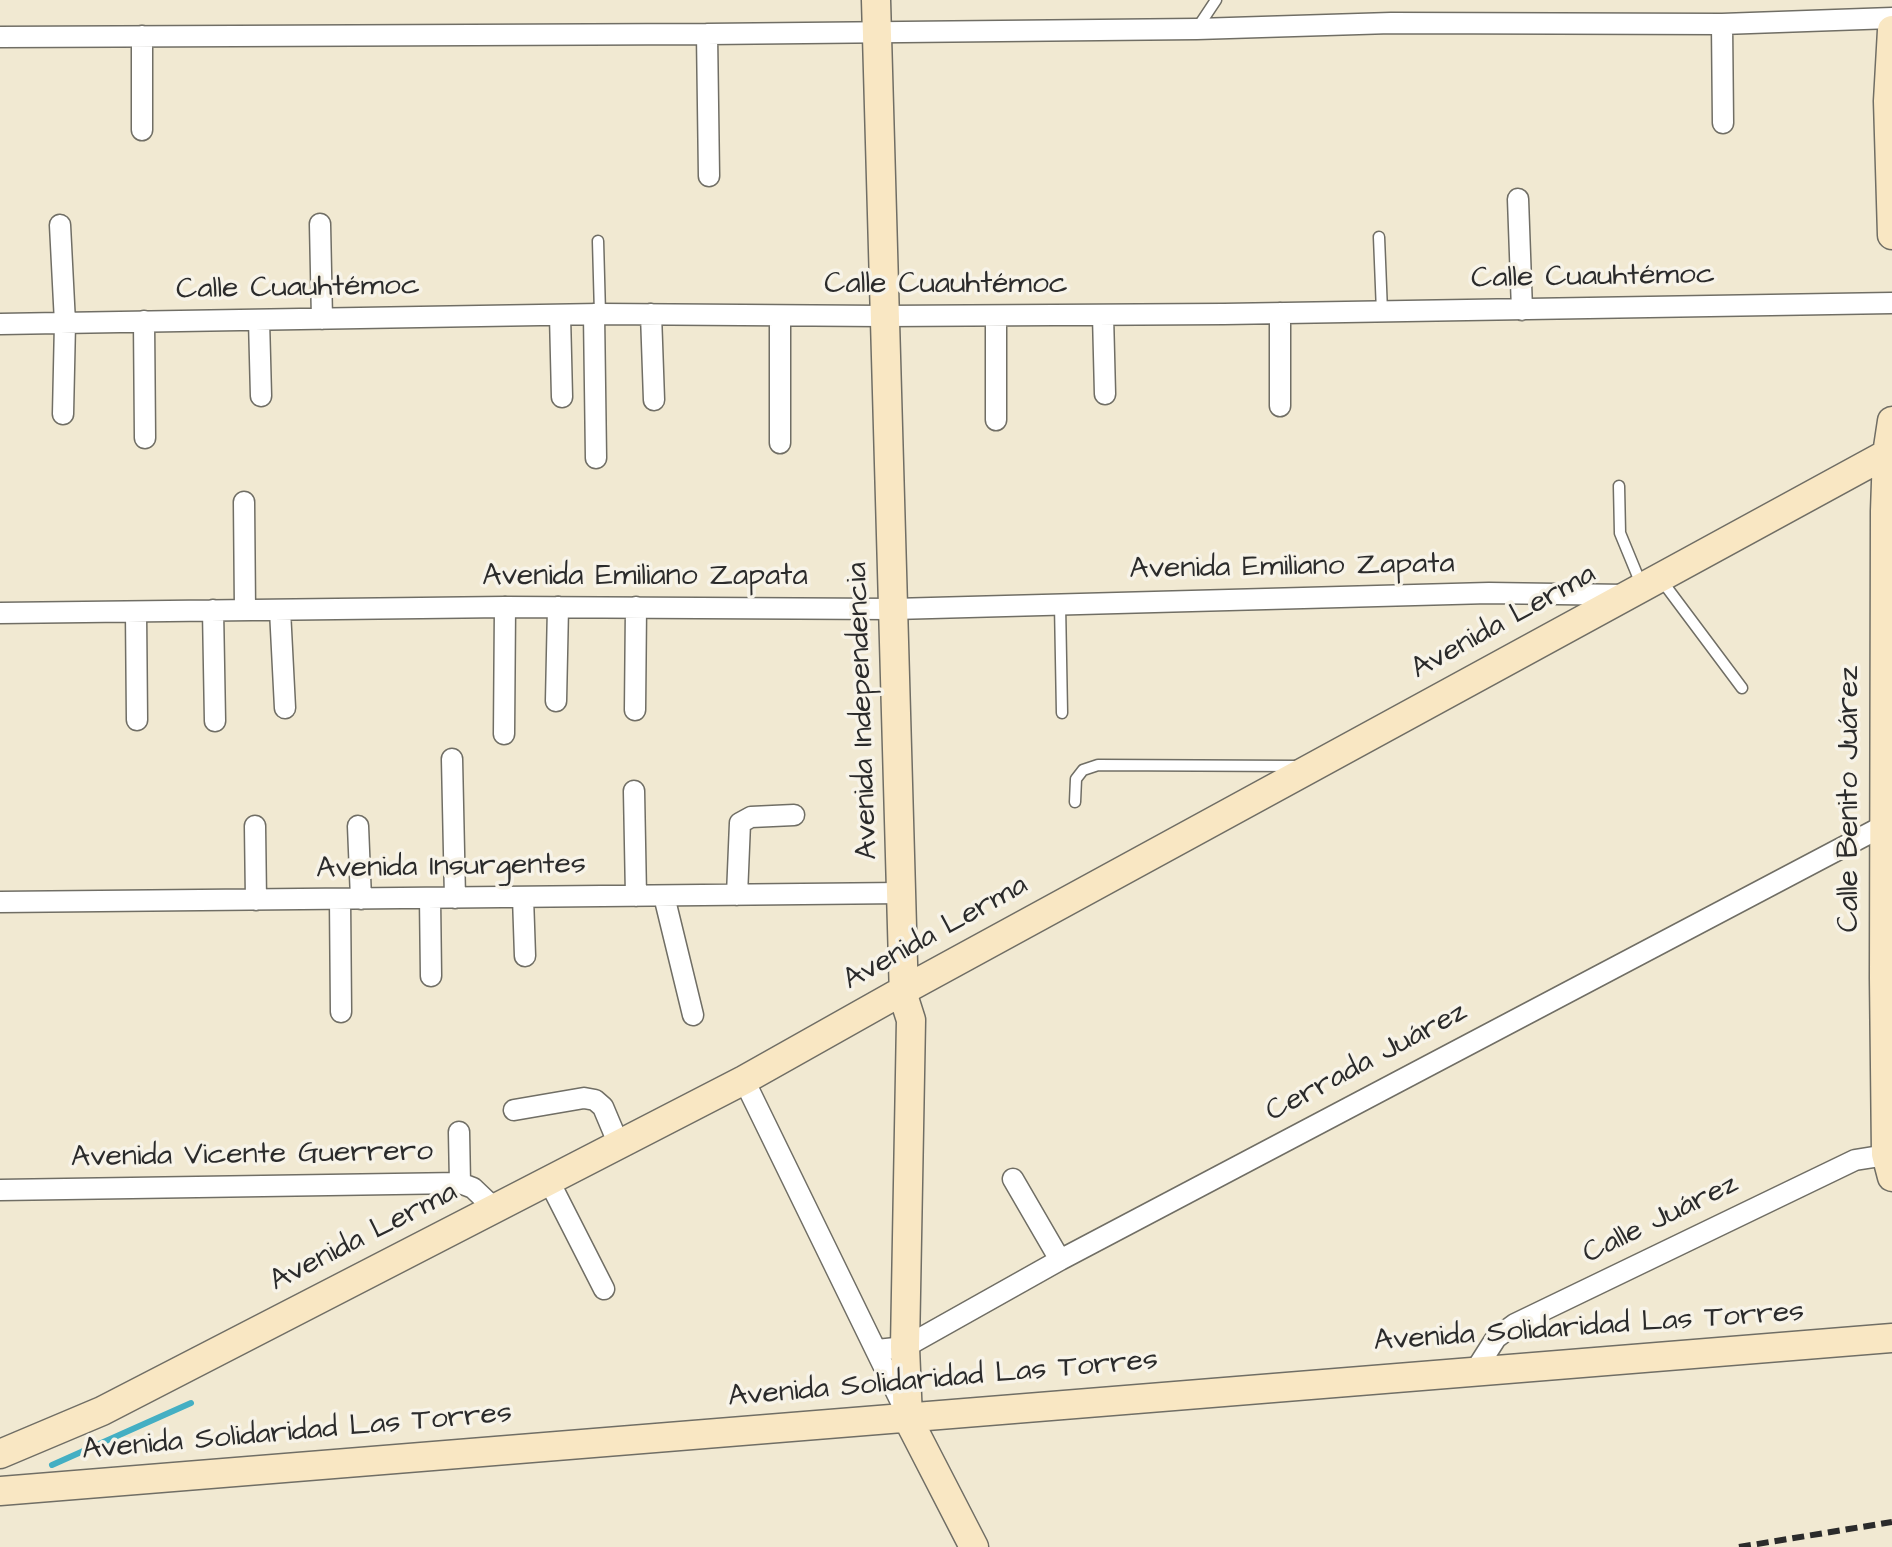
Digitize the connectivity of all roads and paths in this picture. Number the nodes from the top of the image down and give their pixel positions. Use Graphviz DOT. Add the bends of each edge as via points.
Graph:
graph roads {
  1 [pos="876,0"];
  2 [pos="1216,0"];
  3 [pos="1892,18"];
  4 [pos="1722,24"];
  5 [pos="1197,29"];
  6 [pos="1892,30"];
  7 [pos="877,32"];
  8 [pos="707,34"];
  9 [pos="142,36"];
  10 [pos="0,37"];
  11 [pos="1890,101"];
  12 [pos="1723,123"];
  13 [pos="142,130"];
  14 [pos="709,176"];
  15 [pos="1518,199"];
  16 [pos="320,224"];
  17 [pos="60,225"];
  18 [pos="1892,235"];
  19 [pos="1379,237"];
  20 [pos="598,241"];
  21 [pos="1892,303"];
  22 [pos="1522,310"];
  23 [pos="1382,312"];
  24 [pos="1280,313"];
  25 [pos="597,314"];
  26 [pos="651,314"];
  27 [pos="560,315"];
  28 [pos="1103,315"];
  29 [pos="780,316"];
  30 [pos="884,316"];
  31 [pos="996,316"];
  32 [pos="322,319"];
  33 [pos="259,320"];
  34 [pos="144,321"];
  35 [pos="65,323"];
  36 [pos="0,324"];
  37 [pos="1105,394"];
  38 [pos="261,396"];
  39 [pos="562,397"];
  40 [pos="654,400"];
  41 [pos="1280,406"];
  42 [pos="63,414"];
  43 [pos="996,420"];
  44 [pos="1892,421"];
  45 [pos="145,438"];
  46 [pos="780,443"];
  47 [pos="1889,452"];
  48 [pos="596,458"];
  49 [pos="1619,486"];
  50 [pos="244,502"];
  51 [pos="1642,586"];
  52 [pos="1060,604"];
  53 [pos="505,607"];
  54 [pos="558,607"];
  55 [pos="636,607"];
  56 [pos="894,609"];
  57 [pos="213,610"];
  58 [pos="245,610"];
  59 [pos="280,610"];
  60 [pos="136,612"];
  61 [pos="0,613"];
  62 [pos="1742,688"];
  63 [pos="556,701"];
  64 [pos="285,708"];
  65 [pos="635,710"];
  66 [pos="1062,713"];
  67 [pos="137,720"];
  68 [pos="215,721"];
  69 [pos="504,734"];
  70 [pos="452,759"];
  71 [pos="1312,766"];
  72 [pos="634,791"];
  73 [pos="1075,802"];
  74 [pos="794,815"];
  75 [pos="1885,825"];
  76 [pos="255,826"];
  77 [pos="358,826"];
  78 [pos="903,893"];
  79 [pos="737,895"];
  80 [pos="636,896"];
  81 [pos="664,896"];
  82 [pos="523,897"];
  83 [pos="430,898"];
  84 [pos="455,898"];
  85 [pos="340,899"];
  86 [pos="361,899"];
  87 [pos="256,900"];
  88 [pos="0,902"];
  89 [pos="525,956"];
  90 [pos="431,976"];
  91 [pos="907,1002"];
  92 [pos="341,1012"];
  93 [pos="693,1015"];
  94 [pos="749,1090"];
  95 [pos="514,1110"];
  96 [pos="459,1132"];
  97 [pos="619,1145"];
  98 [pos="1890,1162"];
  99 [pos="1013,1179"];
  100 [pos="549,1181"];
  101 [pos="460,1183"];
  102 [pos="0,1190"];
  103 [pos="495,1209"];
  104 [pos="1060,1260"];
  105 [pos="604,1289"];
  106 [pos="1892,1338"];
  107 [pos="891,1348"];
  108 [pos="1475,1371"];
  109 [pos="908,1419"];
  110 [pos="0,1454"];
  111 [pos="0,1491"];
  112 [pos="974,1547"];
  1 -- 7 [label="main road, Avenida Independencia"];
  2 -- 5 [label="lane"];
  3 -- 4 [label="street"];
  4 -- 5 [label="street" via="1391,23"];
  4 -- 12 [label="street"];
  5 -- 7 [label="street"];
  6 -- 11 [label="main road"];
  7 -- 8 [label="street"];
  7 -- 30 [label="main road, Avenida Independencia"];
  8 -- 9 [label="street"];
  8 -- 14 [label="street"];
  9 -- 10 [label="street"];
  9 -- 13 [label="street"];
  11 -- 18 [label="main road"];
  15 -- 22 [label="street"];
  16 -- 32 [label="street"];
  17 -- 35 [label="street"];
  19 -- 23 [label="lane"];
  20 -- 25 [label="lane"];
  21 -- 22 [label="street, Calle Cuauhtémoc"];
  22 -- 23 [label="street, Calle Cuauhtémoc"];
  23 -- 24 [label="street, Calle Cuauhtémoc"];
  24 -- 28 [label="street, Calle Cuauhtémoc"];
  24 -- 41 [label="street"];
  25 -- 26 [label="street, Calle Cuauhtémoc"];
  25 -- 27 [label="street, Calle Cuauhtémoc"];
  25 -- 48 [label="street"];
  26 -- 29 [label="street, Calle Cuauhtémoc"];
  26 -- 40 [label="street"];
  27 -- 32 [label="street, Calle Cuauhtémoc"];
  27 -- 39 [label="street"];
  28 -- 31 [label="street, Calle Cuauhtémoc"];
  28 -- 37 [label="street"];
  29 -- 30 [label="street, Calle Cuauhtémoc"];
  29 -- 46 [label="street"];
  30 -- 31 [label="street, Calle Cuauhtémoc"];
  30 -- 56 [label="main road, Avenida Independencia"];
  31 -- 43 [label="street"];
  32 -- 33 [label="street, Calle Cuauhtémoc"];
  33 -- 34 [label="street, Calle Cuauhtémoc"];
  33 -- 38 [label="street"];
  34 -- 35 [label="street, Calle Cuauhtémoc"];
  34 -- 45 [label="street"];
  35 -- 36 [label="street, Calle Cuauhtémoc"];
  35 -- 42 [label="street"];
  44 -- 47 [label="main road, Calle Benito Juárez"];
  47 -- 51 [label="main road, Avenida Lerma"];
  47 -- 75 [label="main road, Calle Benito Juárez"];
  49 -- 51 [label="lane" via="1620,533"];
  50 -- 58 [label="street"];
  51 -- 52 [label="street, Avenida Emiliano Zapata"];
  51 -- 62 [label="lane"];
  51 -- 71 [label="main road, Avenida Lerma"];
  52 -- 56 [label="street, Avenida Emiliano Zapata"];
  52 -- 66 [label="lane"];
  53 -- 54 [label="street, Avenida Emiliano Zapata"];
  53 -- 59 [label="street, Avenida Emiliano Zapata"];
  53 -- 69 [label="street"];
  54 -- 55 [label="street, Avenida Emiliano Zapata"];
  54 -- 63 [label="street"];
  55 -- 56 [label="street, Avenida Emiliano Zapata"];
  55 -- 65 [label="street"];
  56 -- 78 [label="main road, Avenida Independencia"];
  57 -- 58 [label="street, Avenida Emiliano Zapata"];
  57 -- 60 [label="street, Avenida Emiliano Zapata"];
  57 -- 68 [label="street"];
  58 -- 59 [label="street, Avenida Emiliano Zapata"];
  59 -- 64 [label="street"];
  60 -- 61 [label="street, Avenida Emiliano Zapata"];
  60 -- 67 [label="street"];
  70 -- 84 [label="street"];
  71 -- 73 [label="lane" via="1098,765 1076,779"];
  71 -- 91 [label="main road, Avenida Lerma"];
  72 -- 80 [label="street"];
  74 -- 79 [label="street" via="743,820"];
  75 -- 98 [label="main road, Calle Benito Juárez"];
  75 -- 104 [label="street, Cerrada Juárez"];
  76 -- 87 [label="street"];
  77 -- 86 [label="street"];
  78 -- 79 [label="street, Avenida Insurgentes"];
  78 -- 91 [label="main road, Avenida Independencia"];
  79 -- 81 [label="street, Avenida Insurgentes"];
  80 -- 81 [label="street, Avenida Insurgentes"];
  80 -- 82 [label="street, Avenida Insurgentes"];
  81 -- 93 [label="street"];
  82 -- 84 [label="street, Avenida Insurgentes"];
  82 -- 89 [label="street"];
  83 -- 84 [label="street, Avenida Insurgentes"];
  83 -- 86 [label="street, Avenida Insurgentes"];
  83 -- 90 [label="street"];
  85 -- 86 [label="street, Avenida Insurgentes"];
  85 -- 87 [label="street, Avenida Insurgentes"];
  85 -- 92 [label="street"];
  87 -- 88 [label="street, Avenida Insurgentes"];
  91 -- 94 [label="main road, Avenida Lerma"];
  91 -- 107 [label="main road, Avenida Independencia"];
  94 -- 97 [label="main road, Avenida Lerma"];
  94 -- 107 [label="street, Avenida Independencia"];
  95 -- 97 [label="street" via="595,1100"];
  96 -- 101 [label="street"];
  97 -- 100 [label="main road, Avenida Lerma"];
  98 -- 108 [label="street, Calle Juárez" via="1855,1160 1515,1324 1496,1338"];
  99 -- 104 [label="street"];
  100 -- 103 [label="main road, Avenida Lerma"];
  100 -- 105 [label="street"];
  101 -- 102 [label="street, Avenida Vicente Guerrero"];
  101 -- 103 [label="street, Avenida Vicente Guerrero"];
  103 -- 110 [label="main road, Avenida Lerma" via="102,1411"];
  104 -- 107 [label="street, Cerrada Juárez"];
  106 -- 108 [label="main road, Avenida Solidaridad Las Torres"];
  107 -- 109 [label="main road, Avenida Independencia"];
  108 -- 109 [label="main road, Avenida Solidaridad Las Torres"];
  109 -- 111 [label="main road, Avenida Solidaridad Las Torres"];
  109 -- 112 [label="main road, Avenida Independencia"];
}
